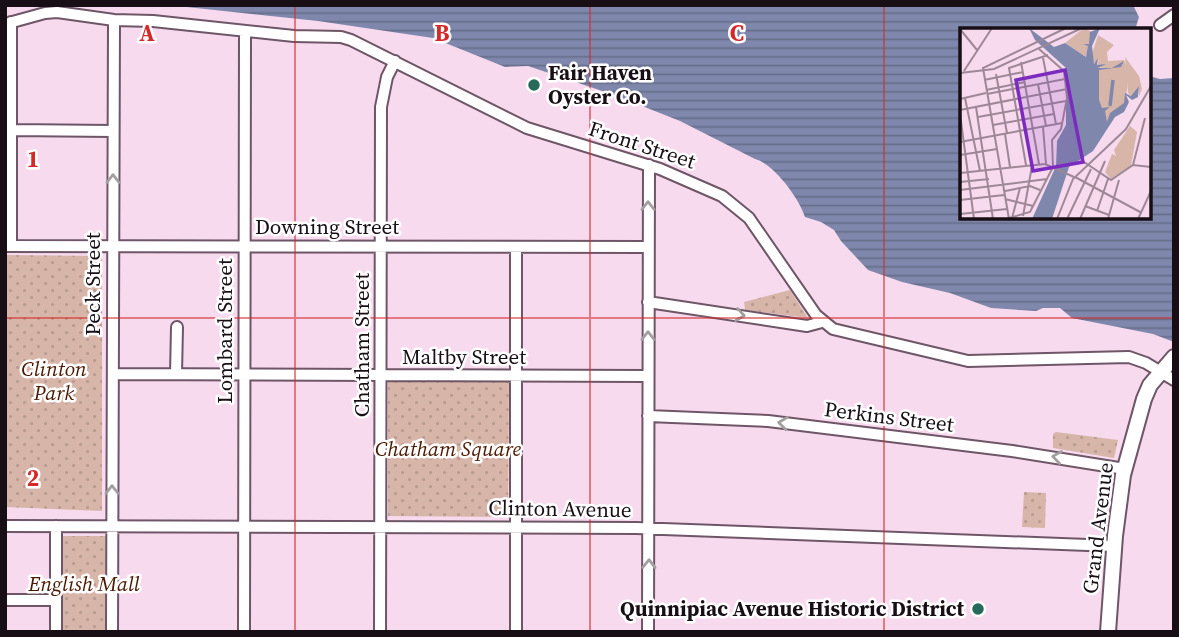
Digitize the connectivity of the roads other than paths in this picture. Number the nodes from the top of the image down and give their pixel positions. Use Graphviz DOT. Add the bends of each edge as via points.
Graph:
graph roads {
  1 [pos="1174,15"];
  2 [pos="114,20"];
  3 [pos="8,23"];
  4 [pos="1160,25"];
  5 [pos="245,31"];
  6 [pos="395,61"];
  7 [pos="12,130"];
  8 [pos="113,131"];
  9 [pos="649,165"];
  10 [pos="8,246"];
  11 [pos="245,246"];
  12 [pos="381,246"];
  13 [pos="113,247"];
  14 [pos="516,247"];
  15 [pos="648,247"];
  16 [pos="648,302"];
  17 [pos="822,322"];
  18 [pos="177,327"];
  19 [pos="1174,357"];
  20 [pos="113,374"];
  21 [pos="176,374"];
  22 [pos="244,375"];
  23 [pos="381,376"];
  24 [pos="516,376"];
  25 [pos="648,376"];
  26 [pos="1167,376"];
  27 [pos="648,416"];
  28 [pos="1125,469"];
  29 [pos="5,526"];
  30 [pos="57,526"];
  31 [pos="112,526"];
  32 [pos="244,526"];
  33 [pos="380,526"];
  34 [pos="516,527"];
  35 [pos="649,529"];
  36 [pos="1114,546"];
  37 [pos="5,600"];
  38 [pos="56,600"];
  39 [pos="56,632"];
  40 [pos="112,632"];
  41 [pos="244,632"];
  42 [pos="380,632"];
  43 [pos="516,632"];
  44 [pos="648,632"];
  45 [pos="1108,632"];
  1 -- 4 [label="street"];
  2 -- 3 [label="street, Front Street" via="57,12"];
  2 -- 5 [label="street, Front Street"];
  2 -- 8 [label="street, Peck Street"];
  3 -- 7 [label="street"];
  5 -- 6 [label="street, Front Street" via="341,37"];
  5 -- 11 [label="street, Lombard Street"];
  6 -- 9 [label="street, Front Street" via="527,128"];
  6 -- 12 [label="street, Chatham Street" via="382,107"];
  7 -- 8 [label="street"];
  7 -- 10 [label="street"];
  13 -- 8 [label="street, Peck Street, one-way"];
  15 -- 9 [label="street, one-way"];
  9 -- 17 [label="street, Front Street" via="704,186 736,206"];
  10 -- 13 [label="street, Downing Street"];
  11 -- 12 [label="street, Downing Street"];
  11 -- 13 [label="street, Downing Street"];
  11 -- 22 [label="street, Lombard Street"];
  12 -- 14 [label="street, Downing Street"];
  12 -- 23 [label="street, Chatham Street"];
  13 -- 20 [label="street, Peck Street"];
  14 -- 15 [label="street, Downing Street"];
  14 -- 24 [label="street"];
  15 -- 16 [label="street"];
  16 -- 17 [label="street, one-way" via="807,326"];
  25 -- 16 [label="street, one-way"];
  17 -- 26 [label="street" via="844,333 968,361 1122,356"];
  18 -- 21 [label="street"];
  19 -- 26 [label="main road, Grand Avenue"];
  20 -- 21 [label="street, Maltby Street"];
  31 -- 20 [label="street, Peck Street, one-way"];
  21 -- 22 [label="street, Maltby Street"];
  22 -- 23 [label="street, Maltby Street"];
  22 -- 32 [label="street, Lombard Street"];
  23 -- 24 [label="street, Maltby Street"];
  23 -- 33 [label="street, Chatham Street"];
  24 -- 25 [label="street, Maltby Street"];
  24 -- 34 [label="street"];
  25 -- 27 [label="street"];
  26 -- 28 [label="main road, Grand Avenue" via="1150,385"];
  28 -- 27 [label="street, Perkins Street, one-way" via="768,421"];
  27 -- 35 [label="street"];
  28 -- 36 [label="main road, Grand Avenue"];
  29 -- 30 [label="street, Clinton Avenue"];
  30 -- 31 [label="street, Clinton Avenue"];
  30 -- 38 [label="street"];
  31 -- 32 [label="street, Clinton Avenue"];
  31 -- 40 [label="street, Peck Street"];
  32 -- 33 [label="street, Clinton Avenue"];
  32 -- 41 [label="street, Lombard Street"];
  33 -- 34 [label="street, Clinton Avenue"];
  33 -- 42 [label="street, Chatham Street"];
  34 -- 35 [label="street, Clinton Avenue"];
  34 -- 43 [label="street"];
  35 -- 36 [label="street, Clinton Avenue"];
  44 -- 35 [label="street, one-way"];
  36 -- 45 [label="main road, Grand Avenue"];
  37 -- 38 [label="street"];
  38 -- 39 [label="street"];
}
